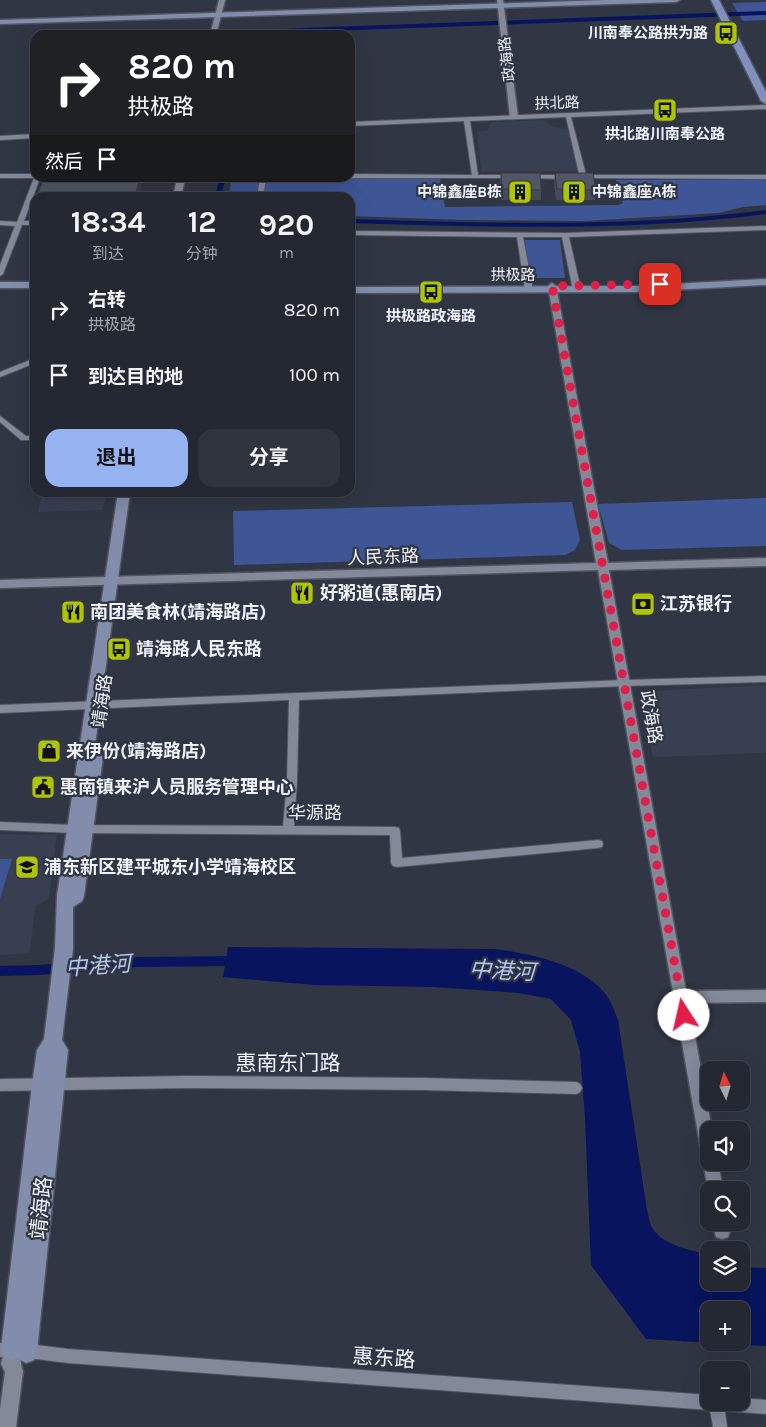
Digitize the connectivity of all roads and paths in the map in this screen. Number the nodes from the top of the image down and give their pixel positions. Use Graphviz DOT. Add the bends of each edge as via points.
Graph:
graph roads {
  1 [pos="222,0"];
  2 [pos="226,0"];
  3 [pos="676,0"];
  4 [pos="644,1"];
  5 [pos="501,3"];
  6 [pos="723,8"];
  7 [pos="220,15"];
  8 [pos="0,22"];
  9 [pos="214,30"];
  10 [pos="219,30"];
  11 [pos="766,85"];
  12 [pos="766,101"];
  13 [pos="766,107"];
  14 [pos="568,115"];
  15 [pos="514,117"];
  16 [pos="467,119"];
  17 [pos="355,124"];
  18 [pos="30,136"];
  19 [pos="0,138"];
  20 [pos="0,176"];
  21 [pos="355,176"];
  22 [pos="474,176"];
  23 [pos="30,177"];
  24 [pos="582,177"];
  25 [pos="766,177"];
  26 [pos="30,193"];
  27 [pos="0,223"];
  28 [pos="19,223"];
  29 [pos="30,223"];
  30 [pos="766,228"];
  31 [pos="355,233"];
  32 [pos="565,235"];
  33 [pos="520,236"];
  34 [pos="0,274"];
  35 [pos="766,278"];
  36 [pos="766,282"];
  37 [pos="0,285"];
  38 [pos="30,285"];
  39 [pos="355,286"];
  40 [pos="529,288"];
  41 [pos="553,288"];
  42 [pos="576,288"];
  43 [pos="0,289"];
  44 [pos="30,289"];
  45 [pos="355,290"];
  46 [pos="30,362"];
  47 [pos="0,376"];
  48 [pos="0,418"];
  49 [pos="30,438"];
  50 [pos="123,497"];
  51 [pos="131,497"];
  52 [pos="766,557"];
  53 [pos="766,562"];
  54 [pos="603,565"];
  55 [pos="0,578"];
  56 [pos="115,578"];
  57 [pos="0,584"];
  58 [pos="766,679"];
  59 [pos="625,683"];
  60 [pos="294,697"];
  61 [pos="97,705"];
  62 [pos="0,709"];
  63 [pos="0,826"];
  64 [pos="79,829"];
  65 [pos="288,830"];
  66 [pos="598,844"];
  67 [pos="766,996"];
  68 [pos="681,997"];
  69 [pos="48,1084"];
  70 [pos="0,1085"];
  71 [pos="576,1088"];
  72 [pos="703,1121"];
  73 [pos="13,1350"];
  74 [pos="700,1403"];
  75 [pos="750,1406"];
  76 [pos="766,1407"];
  77 [pos="718,1411"];
  78 [pos="7,1427"];
  79 [pos="720,1427"];
  1 -- 7 [label="street"];
  2 -- 7 [label="street"];
  3 -- 4 [label="main road"];
  4 -- 5 [label="main road"];
  5 -- 7 [label="main road"];
  5 -- 15 [label="street, 政海路"];
  6 -- 11 [label="main road"];
  6 -- 12 [label="main road"];
  7 -- 8 [label="main road"];
  7 -- 9 [label="street"];
  7 -- 10 [label="street"];
  13 -- 14 [label="street, 拱北路"];
  14 -- 15 [label="street, 拱北路"];
  14 -- 24 [label="street"];
  15 -- 16 [label="street, 拱北路"];
  16 -- 17 [label="street, 拱北路"];
  16 -- 22 [label="street"];
  18 -- 19 [label="street"];
  20 -- 23 [label="street"];
  21 -- 22 [label="street"];
  22 -- 24 [label="street"];
  24 -- 25 [label="street"];
  26 -- 28 [label="street"];
  27 -- 28 [label="street"];
  28 -- 29 [label="street"];
  28 -- 34 [label="street"];
  30 -- 32 [label="street"];
  31 -- 33 [label="street"];
  32 -- 33 [label="street"];
  32 -- 42 [label="street"];
  33 -- 40 [label="street"];
  35 -- 42 [label="main road, 拱极路"];
  36 -- 42 [label="main road, 拱极路" via="661,288"];
  37 -- 38 [label="main road"];
  39 -- 40 [label="main road, 拱极路"];
  40 -- 41 [label="main road, 拱极路"];
  40 -- 45 [label="main road, 拱极路"];
  41 -- 42 [label="main road, 拱极路"];
  41 -- 54 [label="street, 政海路"];
  43 -- 44 [label="main road"];
  46 -- 47 [label="street"];
  48 -- 49 [label="street" via="24,438"];
  50 -- 56 [label="main road, 靖海路"];
  51 -- 56 [label="main road, 靖海路"];
  52 -- 54 [label="street, 人民东路"];
  53 -- 54 [label="street, 人民东路"];
  54 -- 56 [label="street, 人民东路"];
  54 -- 59 [label="street, 政海路"];
  55 -- 56 [label="street, 人民东路"];
  56 -- 57 [label="street, 人民东路"];
  56 -- 61 [label="main road, 靖海路"];
  58 -- 59 [label="street"];
  59 -- 60 [label="street"];
  59 -- 68 [label="street, 政海路"];
  60 -- 61 [label="street"];
  60 -- 65 [label="street"];
  61 -- 62 [label="street"];
  61 -- 64 [label="main road, 靖海路"];
  63 -- 64 [label="street, 华源路"];
  64 -- 65 [label="street, 华源路"];
  64 -- 69 [label="main road, 靖海路" via="76,896 65,904 64,948 53,1042 59,1050"];
  65 -- 66 [label="street, 华源路" via="395,831 397,862"];
  67 -- 68 [label="street"];
  68 -- 72 [label="street, 政海路"];
  69 -- 70 [label="street, 惠南东门路"];
  69 -- 71 [label="street, 惠南东门路" via="424,1084"];
  69 -- 73 [label="main road, 靖海路"];
  73 -- 74 [label="street, 惠东路"];
  73 -- 78 [label="street, 靖海路" via="25,1362 14,1371"];
  75 -- 76 [label="street, 惠东路"];
  77 -- 79 [label="street"];
}
